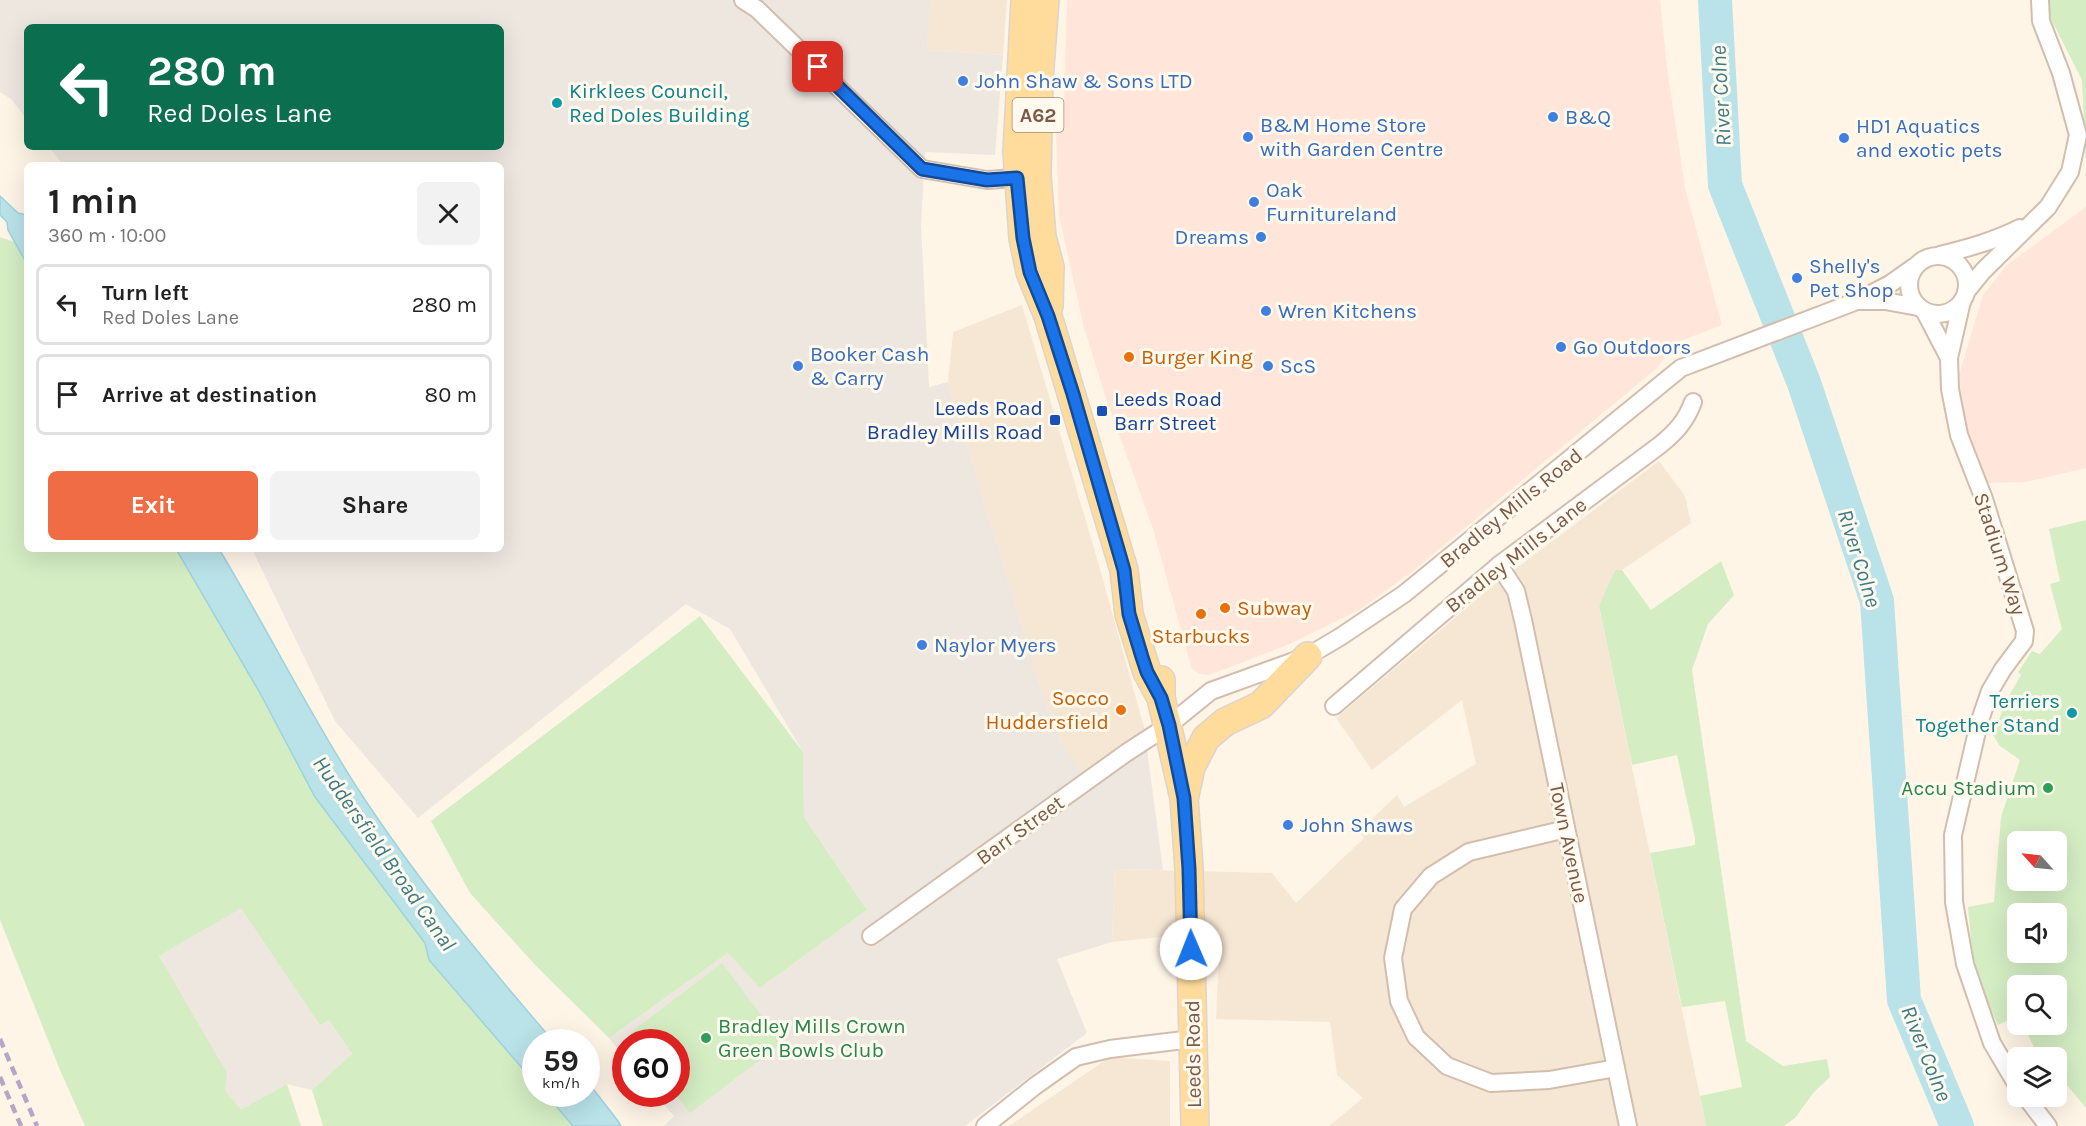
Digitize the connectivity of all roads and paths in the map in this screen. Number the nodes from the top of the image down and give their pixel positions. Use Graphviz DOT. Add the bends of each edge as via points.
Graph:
graph roads {
  1 [pos="743,0"];
  2 [pos="1024,0"];
  3 [pos="1045,0"];
  4 [pos="2040,0"];
  5 [pos="1027,177"];
  6 [pos="2032,223"];
  7 [pos="1937,255"];
  8 [pos="1914,267"];
  9 [pos="1964,297"];
  10 [pos="1857,301"];
  11 [pos="1921,309"];
  12 [pos="1949,358"];
  13 [pos="1693,402"];
  14 [pos="1499,565"];
  15 [pos="1308,656"];
  16 [pos="1334,706"];
  17 [pos="1169,725"];
  18 [pos="1184,798"];
  19 [pos="1566,829"];
  20 [pos="871,936"];
  21 [pos="1192,1039"];
  22 [pos="1616,1068"];
  23 [pos="2007,1068"];
  24 [pos="2033,1107"];
  25 [pos="986,1126"];
  26 [pos="1195,1126"];
  27 [pos="1628,1126"];
  28 [pos="2048,1126"];
  1 -- 5 [label="street" via="922,169 987,180"];
  2 -- 5 [label="main road, Leeds Road / A62"];
  3 -- 5 [label="main road, Leeds Road / A62" via="1040,79"];
  4 -- 6 [label="street, Bradley Mills Road" via="2041,21 2078,135 2070,172 2048,207"];
  5 -- 17 [label="main road, Leeds Road / A62" via="1026,253 1030,272 1048,316 1124,570 1129,614"];
  6 -- 7 [label="street, Bradley Mills Road" via="1996,240"];
  6 -- 9 [label="street, Bradley Mills Road" via="1983,271"];
  7 -- 8 [label="street, Bradley Mills Road"];
  7 -- 9 [label="street" via="1953,260 1965,273"];
  8 -- 10 [label="street, Bradley Mills Road"];
  8 -- 11 [label="street" via="1909,292"];
  9 -- 11 [label="street, Bradley Mills Road" via="1950,312"];
  9 -- 12 [label="street, Stadium Way"];
  10 -- 11 [label="street, Bradley Mills Road" via="1885,301"];
  10 -- 15 [label="street, Bradley Mills Road" via="1681,368 1404,594"];
  11 -- 12 [label="street, Stadium Way"];
  12 -- 23 [label="street, Stadium Way" via="1950,389 1959,435 1984,499 2025,631 2024,641 1990,691 1953,835 1954,902 1965,964 1992,1043"];
  13 -- 14 [label="street, Bradley Mills Lane" via="1678,430"];
  14 -- 16 [label="street, Bradley Mills Lane"];
  14 -- 19 [label="street, Town Avenue" via="1516,591"];
  15 -- 17 [label="street, Bradley Mills Road" via="1211,691"];
  15 -- 18 [label="main road" via="1261,705 1225,722 1206,738 1191,767"];
  17 -- 18 [label="main road, Leeds Road / A62"];
  17 -- 20 [label="street, Barr Street"];
  18 -- 21 [label="main road, Leeds Road / A62"];
  19 -- 22 [label="street, Town Avenue"];
  19 -- 22 [label="street" via="1468,852 1431,876 1403,909 1393,958 1399,1001 1416,1037 1447,1066 1491,1083 1549,1080"];
  21 -- 25 [label="street" via="1076,1057"];
  21 -- 26 [label="main road, Leeds Road / A62"];
  22 -- 27 [label="street, Town Avenue"];
  24 -- 28 [label="street"];
}
